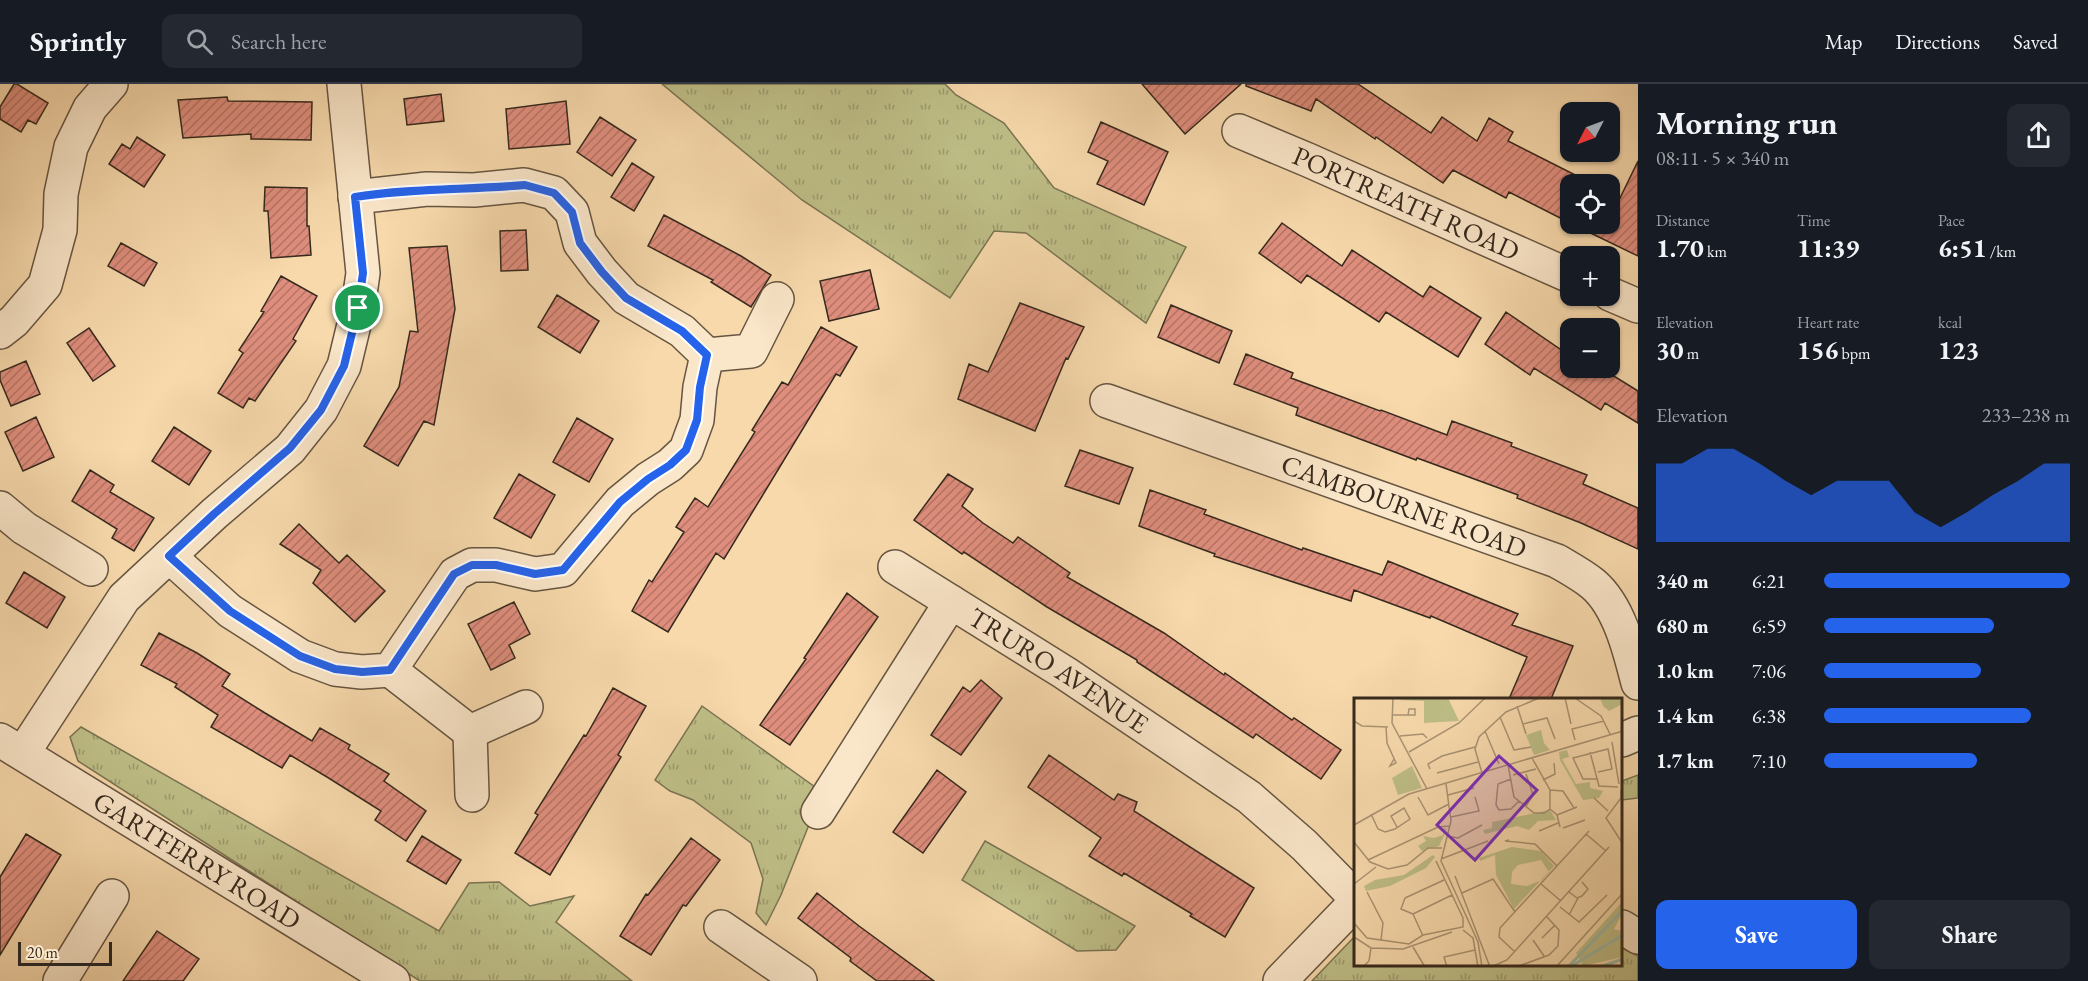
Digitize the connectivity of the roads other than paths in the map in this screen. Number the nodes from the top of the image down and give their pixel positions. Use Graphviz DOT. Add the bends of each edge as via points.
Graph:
graph roads {
  1 [pos="111,84"];
  2 [pos="344,84"];
  3 [pos="1239,131"];
  4 [pos="355,197"];
  5 [pos="1560,271"];
  6 [pos="1620,298"];
  7 [pos="777,299"];
  8 [pos="1638,306"];
  9 [pos="0,332"];
  10 [pos="707,355"];
  11 [pos="1107,401"];
  12 [pos="0,508"];
  13 [pos="169,556"];
  14 [pos="895,567"];
  15 [pos="91,569"];
  16 [pos="951,602"];
  17 [pos="390,670"];
  18 [pos="1638,683"];
  19 [pos="526,707"];
  20 [pos="470,732"];
  21 [pos="1638,733"];
  22 [pos="1623,740"];
  23 [pos="11,746"];
  24 [pos="472,795"];
  25 [pos="818,812"];
  26 [pos="112,896"];
  27 [pos="1354,896"];
  28 [pos="1354,904"];
  29 [pos="721,927"];
  30 [pos="1623,928"];
  31 [pos="1638,937"];
  32 [pos="60,981"];
  33 [pos="393,981"];
  34 [pos="801,981"];
  35 [pos="1280,981"];
  1 -- 9 [label="street" via="90,108 71,147 61,194 60,230 45,285"];
  2 -- 4 [label="street"];
  3 -- 5 [label="street, PORTREATH ROAD" via="1315,148"];
  4 -- 10 [label="street" via="525,185 554,193 572,212 580,243 626,298 682,331"];
  4 -- 13 [label="street" via="363,273 344,366 321,410 290,448"];
  6 -- 8 [label="street"];
  7 -- 10 [label="street" via="764,357"];
  10 -- 17 [label="street" via="697,420 686,450 620,502 563,570 535,574 496,565 472,565 454,574"];
  11 -- 18 [label="street, CAMBOURNE ROAD" via="1557,561 1594,585 1612,610"];
  12 -- 15 [label="street" via="24,528"];
  13 -- 17 [label="street" via="230,611 300,656 335,669"];
  13 -- 23 [label="street" via="124,598"];
  14 -- 16 [label="street"];
  16 -- 25 [label="street, TRURO AVENUE"];
  16 -- 27 [label="street, TRURO AVENUE" via="1249,796"];
  17 -- 20 [label="street"];
  19 -- 20 [label="street"];
  20 -- 24 [label="street"];
  21 -- 22 [label="street"];
  23 -- 33 [label="street, GARTFERRY ROAD"];
  26 -- 32 [label="street"];
  28 -- 35 [label="street"];
  29 -- 34 [label="street"];
  30 -- 31 [label="street"];
}
